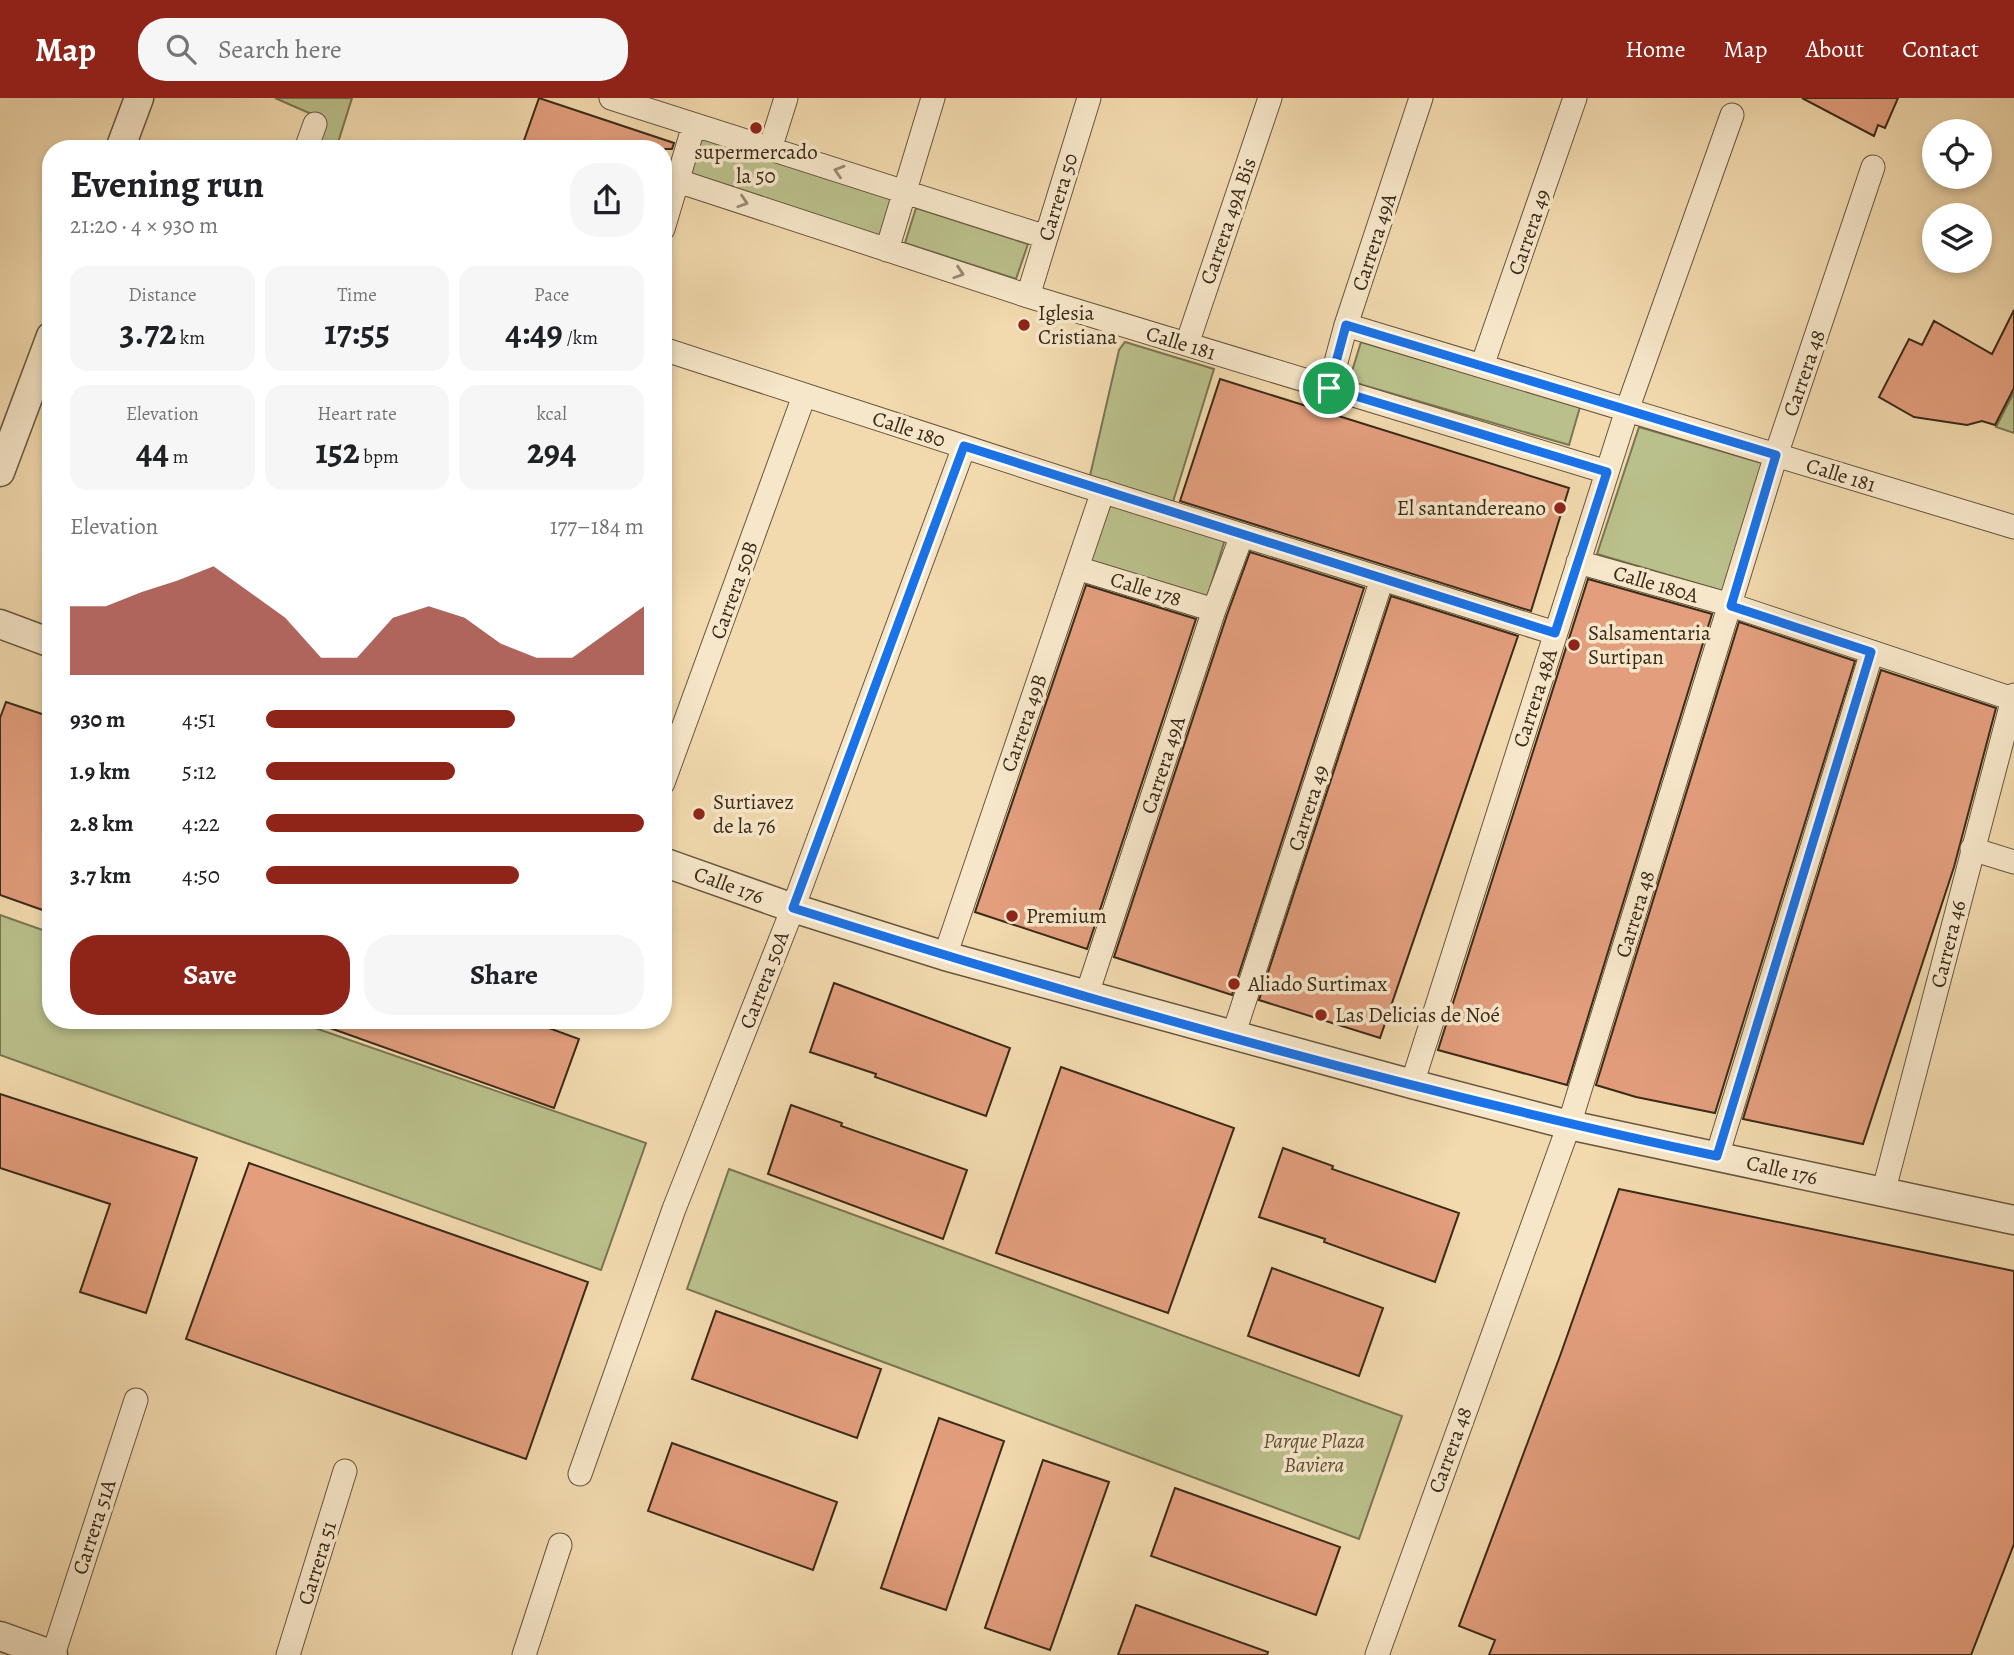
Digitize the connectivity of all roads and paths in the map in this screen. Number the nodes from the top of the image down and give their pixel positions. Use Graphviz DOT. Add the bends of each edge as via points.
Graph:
graph roads {
  1 [pos="139,98"];
  2 [pos="786,98"];
  3 [pos="933,98"];
  4 [pos="1089,98"];
  5 [pos="1270,98"];
  6 [pos="1421,98"];
  7 [pos="1575,98"];
  8 [pos="618,99"];
  9 [pos="1732,115"];
  10 [pos="315,124"];
  11 [pos="694,125"];
  12 [pos="123,140"];
  13 [pos="309,140"];
  14 [pos="770,149"];
  15 [pos="1873,167"];
  16 [pos="678,181"];
  17 [pos="904,191"];
  18 [pos="672,200"];
  19 [pos="1046,237"];
  20 [pos="887,250"];
  21 [pos="1028,296"];
  22 [pos="1346,325"];
  23 [pos="1186,344"];
  24 [pos="672,352"];
  25 [pos="42,359"];
  26 [pos="1482,366"];
  27 [pos="1329,388"];
  28 [pos="804,396"];
  29 [pos="1627,411"];
  30 [pos="964,446"];
  31 [pos="1776,455"];
  32 [pos="0,472"];
  33 [pos="1607,472"];
  34 [pos="1103,491"];
  35 [pos="2014,527"];
  36 [pos="1242,535"];
  37 [pos="1578,562"];
  38 [pos="1077,568"];
  39 [pos="1382,579"];
  40 [pos="1731,606"];
  41 [pos="1214,611"];
  42 [pos="0,624"];
  43 [pos="1555,633"];
  44 [pos="42,640"];
  45 [pos="1871,652"];
  46 [pos="2013,697"];
  47 [pos="672,758"];
  48 [pos="1972,849"];
  49 [pos="2014,862"];
  50 [pos="672,865"];
  51 [pos="793,908"];
  52 [pos="945,956"];
  53 [pos="1086,997"];
  54 [pos="1233,1036"];
  55 [pos="1412,1084"];
  56 [pos="1569,1125"];
  57 [pos="1717,1156"];
  58 [pos="1883,1193"];
  59 [pos="2014,1220"];
  60 [pos="136,1399"];
  61 [pos="345,1471"];
  62 [pos="580,1474"];
  63 [pos="559,1545"];
  64 [pos="0,1636"];
  65 [pos="53,1655"];
  66 [pos="288,1655"];
  67 [pos="524,1655"];
  68 [pos="1377,1655"];
  1 -- 12 [label="street"];
  2 -- 14 [label="street"];
  3 -- 17 [label="street"];
  4 -- 19 [label="street, Carrera 50"];
  5 -- 23 [label="street, Carrera 49A Bis"];
  6 -- 22 [label="street, Carrera 49A"];
  7 -- 26 [label="street, Carrera 49"];
  8 -- 11 [label="street"];
  9 -- 29 [label="street, Carrera 48A"];
  10 -- 13 [label="street"];
  11 -- 14 [label="street"];
  11 -- 16 [label="street"];
  17 -- 14 [label="street, one-way"];
  15 -- 31 [label="street, Carrera 48"];
  16 -- 18 [label="street"];
  16 -- 20 [label="street, Calle 181, one-way"];
  17 -- 19 [label="street"];
  17 -- 20 [label="street"];
  19 -- 21 [label="street, Carrera 50"];
  20 -- 21 [label="street, Calle 181, one-way"];
  21 -- 23 [label="street, Calle 181"];
  22 -- 26 [label="street, Calle 181"];
  22 -- 27 [label="street, Carrera 49A"];
  23 -- 27 [label="street, Calle 181"];
  24 -- 28 [label="street, Calle 180"];
  25 -- 32 [label="street"];
  26 -- 29 [label="street, Calle 181"];
  27 -- 33 [label="street, Calle 181"];
  28 -- 30 [label="street, Calle 180"];
  28 -- 47 [label="street, Carrera 50B"];
  29 -- 31 [label="street, Calle 181"];
  29 -- 33 [label="street, Carrera 48A"];
  30 -- 34 [label="street, Calle 180"];
  30 -- 51 [label="street, Carrera 50A"];
  31 -- 35 [label="street, Calle 181"];
  31 -- 40 [label="street, Carrera 48"];
  33 -- 37 [label="street, Carrera 48A"];
  34 -- 36 [label="street, Calle 180"];
  34 -- 38 [label="street, Carrera 49B"];
  36 -- 39 [label="street, Calle 180"];
  36 -- 41 [label="street, Carrera 49A"];
  37 -- 40 [label="street, Calle 180A"];
  37 -- 43 [label="street, Carrera 48A"];
  38 -- 41 [label="street, Calle 178"];
  38 -- 52 [label="street, Carrera 49B"];
  39 -- 43 [label="street, Calle 180"];
  39 -- 54 [label="street, Carrera 49"];
  40 -- 45 [label="street, Calle 180A"];
  40 -- 56 [label="street, Carrera 48"];
  41 -- 53 [label="street, Carrera 49A"];
  42 -- 44 [label="street"];
  43 -- 55 [label="street, Carrera 48A"];
  45 -- 46 [label="street, Calle 180A"];
  45 -- 57 [label="street"];
  46 -- 48 [label="street, Carrera 46"];
  48 -- 49 [label="street"];
  48 -- 58 [label="street, Carrera 46"];
  50 -- 51 [label="street, Calle 176"];
  51 -- 52 [label="street, Calle 176"];
  51 -- 62 [label="street, Carrera 50A" via="674,1209"];
  52 -- 53 [label="street, Calle 176"];
  53 -- 54 [label="street, Calle 176"];
  54 -- 55 [label="street, Calle 176"];
  55 -- 56 [label="street, Calle 176"];
  56 -- 57 [label="street, Calle 176"];
  56 -- 68 [label="street, Carrera 48"];
  57 -- 58 [label="street, Calle 176"];
  58 -- 59 [label="street, Calle 176"];
  60 -- 65 [label="street, Carrera 51A"];
  61 -- 66 [label="street, Carrera 51"];
  63 -- 67 [label="street"];
  64 -- 65 [label="street"];
}
